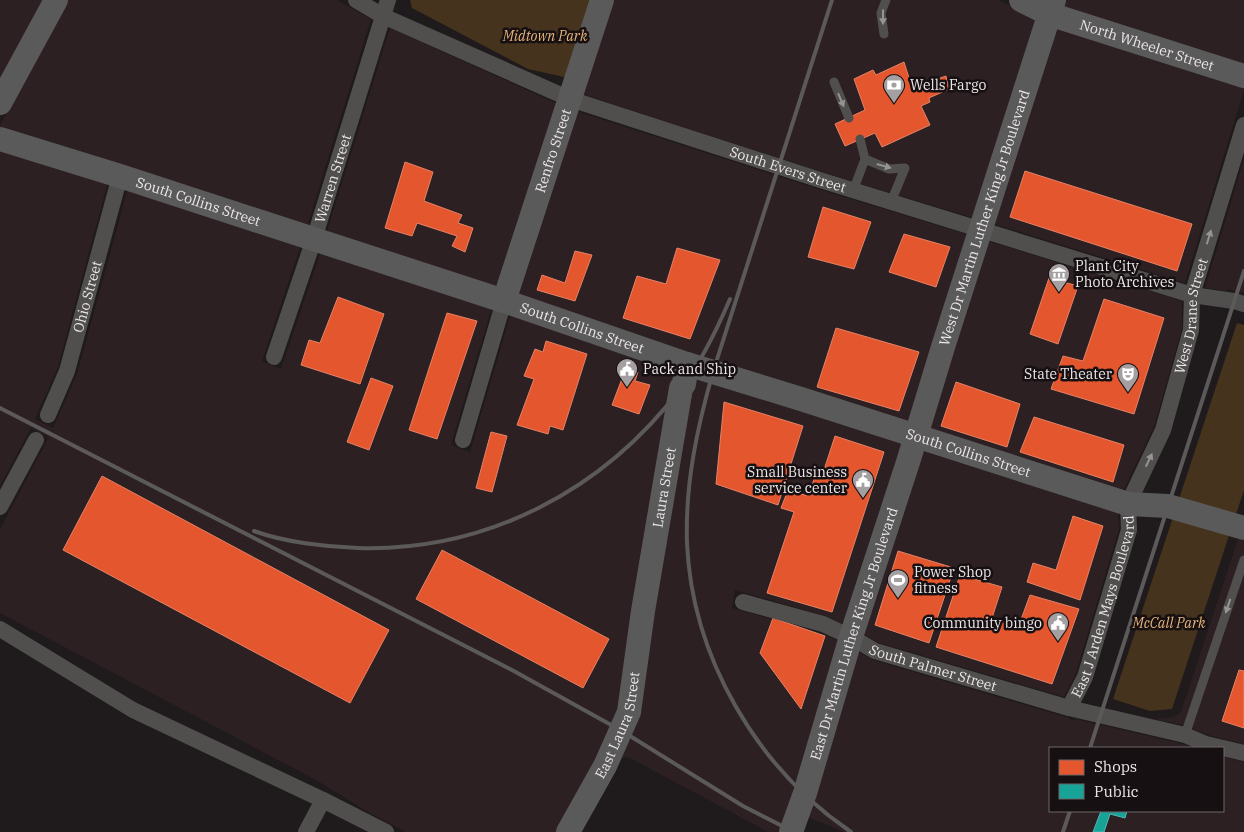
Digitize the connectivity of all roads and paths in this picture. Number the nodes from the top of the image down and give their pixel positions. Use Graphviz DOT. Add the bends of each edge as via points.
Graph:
graph roads {
  1 [pos="56,0"];
  2 [pos="356,0"];
  3 [pos="602,0"];
  4 [pos="886,0"];
  5 [pos="1021,0"];
  6 [pos="1051,7"];
  7 [pos="386,8"];
  8 [pos="884,34"];
  9 [pos="1244,76"];
  10 [pos="834,82"];
  11 [pos="570,99"];
  12 [pos="0,103"];
  13 [pos="849,118"];
  14 [pos="1244,125"];
  15 [pos="0,139"];
  16 [pos="860,139"];
  17 [pos="865,159"];
  18 [pos="120,176"];
  19 [pos="853,191"];
  20 [pos="891,202"];
  21 [pos="981,230"];
  22 [pos="314,239"];
  23 [pos="1192,295"];
  24 [pos="504,302"];
  25 [pos="1239,302"];
  26 [pos="274,357"];
  27 [pos="688,364"];
  28 [pos="48,415"];
  29 [pos="916,436"];
  30 [pos="36,440"];
  31 [pos="464,440"];
  32 [pos="5,484"];
  33 [pos="1128,504"];
  34 [pos="0,507"];
  35 [pos="1244,528"];
  36 [pos="1244,560"];
  37 [pos="743,602"];
  38 [pos="643,611"];
  39 [pos="0,629"];
  40 [pos="851,637"];
  41 [pos="1069,708"];
  42 [pos="1185,735"];
  43 [pos="1219,747"];
  44 [pos="1224,748"];
  45 [pos="1244,753"];
  46 [pos="323,800"];
  47 [pos="306,832"];
  48 [pos="386,832"];
  49 [pos="568,832"];
  50 [pos="791,832"];
  1 -- 12 [label="street"];
  2 -- 7 [label="street, South Evers Street"];
  3 -- 11 [label="street, Renfro Street"];
  4 -- 8 [label="lane, one-way" via="881,12"];
  5 -- 6 [label="street, North Wheeler Street"];
  6 -- 9 [label="street, North Wheeler Street"];
  6 -- 21 [label="street, West Dr Martin Luther King Jr Boulevard"];
  7 -- 11 [label="street, South Evers Street"];
  7 -- 22 [label="street, Warren Street"];
  10 -- 13 [label="lane, one-way"];
  11 -- 19 [label="street, South Evers Street"];
  11 -- 24 [label="street, Renfro Street"];
  23 -- 14 [label="street, West Drane Street, one-way"];
  15 -- 18 [label="street, South Collins Street"];
  16 -- 17 [label="lane"];
  17 -- 19 [label="lane"];
  17 -- 20 [label="lane, one-way" via="889,168 905,168"];
  18 -- 22 [label="street, South Collins Street"];
  18 -- 28 [label="street, Ohio Street" via="68,371"];
  19 -- 20 [label="street, South Evers Street"];
  20 -- 21 [label="street, South Evers Street"];
  21 -- 23 [label="street, South Evers Street"];
  21 -- 29 [label="street, West Dr Martin Luther King Jr Boulevard"];
  22 -- 24 [label="street, South Collins Street"];
  22 -- 26 [label="street, Warren Street"];
  23 -- 25 [label="street, South Evers Street"];
  33 -- 23 [label="street, West Drane Street, one-way" via="1163,430 1191,330"];
  24 -- 27 [label="street, South Collins Street"];
  24 -- 31 [label="street"];
  27 -- 29 [label="street, South Collins Street"];
  27 -- 38 [label="street, Laura Street" via="679,398"];
  29 -- 33 [label="street, South Collins Street"];
  29 -- 40 [label="street, East Dr Martin Luther King Jr Boulevard"];
  30 -- 32 [label="street"];
  32 -- 34 [label="street"];
  33 -- 35 [label="street, South Collins Street" via="1168,506"];
  33 -- 41 [label="street, East J Arden Mays Boulevard" via="1129,530 1085,677"];
  36 -- 42 [label="lane, one-way"];
  37 -- 40 [label="street, South Palmer Street" via="823,624"];
  38 -- 49 [label="street, East Laura Street" via="629,712 605,766"];
  39 -- 46 [label="street" via="133,710"];
  40 -- 41 [label="street, South Palmer Street" via="875,652"];
  40 -- 50 [label="street, East Dr Martin Luther King Jr Boulevard"];
  41 -- 42 [label="street, South Palmer Street"];
  42 -- 43 [label="street, South Palmer Street"];
  44 -- 45 [label="street, South Palmer Street"];
  46 -- 47 [label="street"];
  46 -- 48 [label="street"];
}
